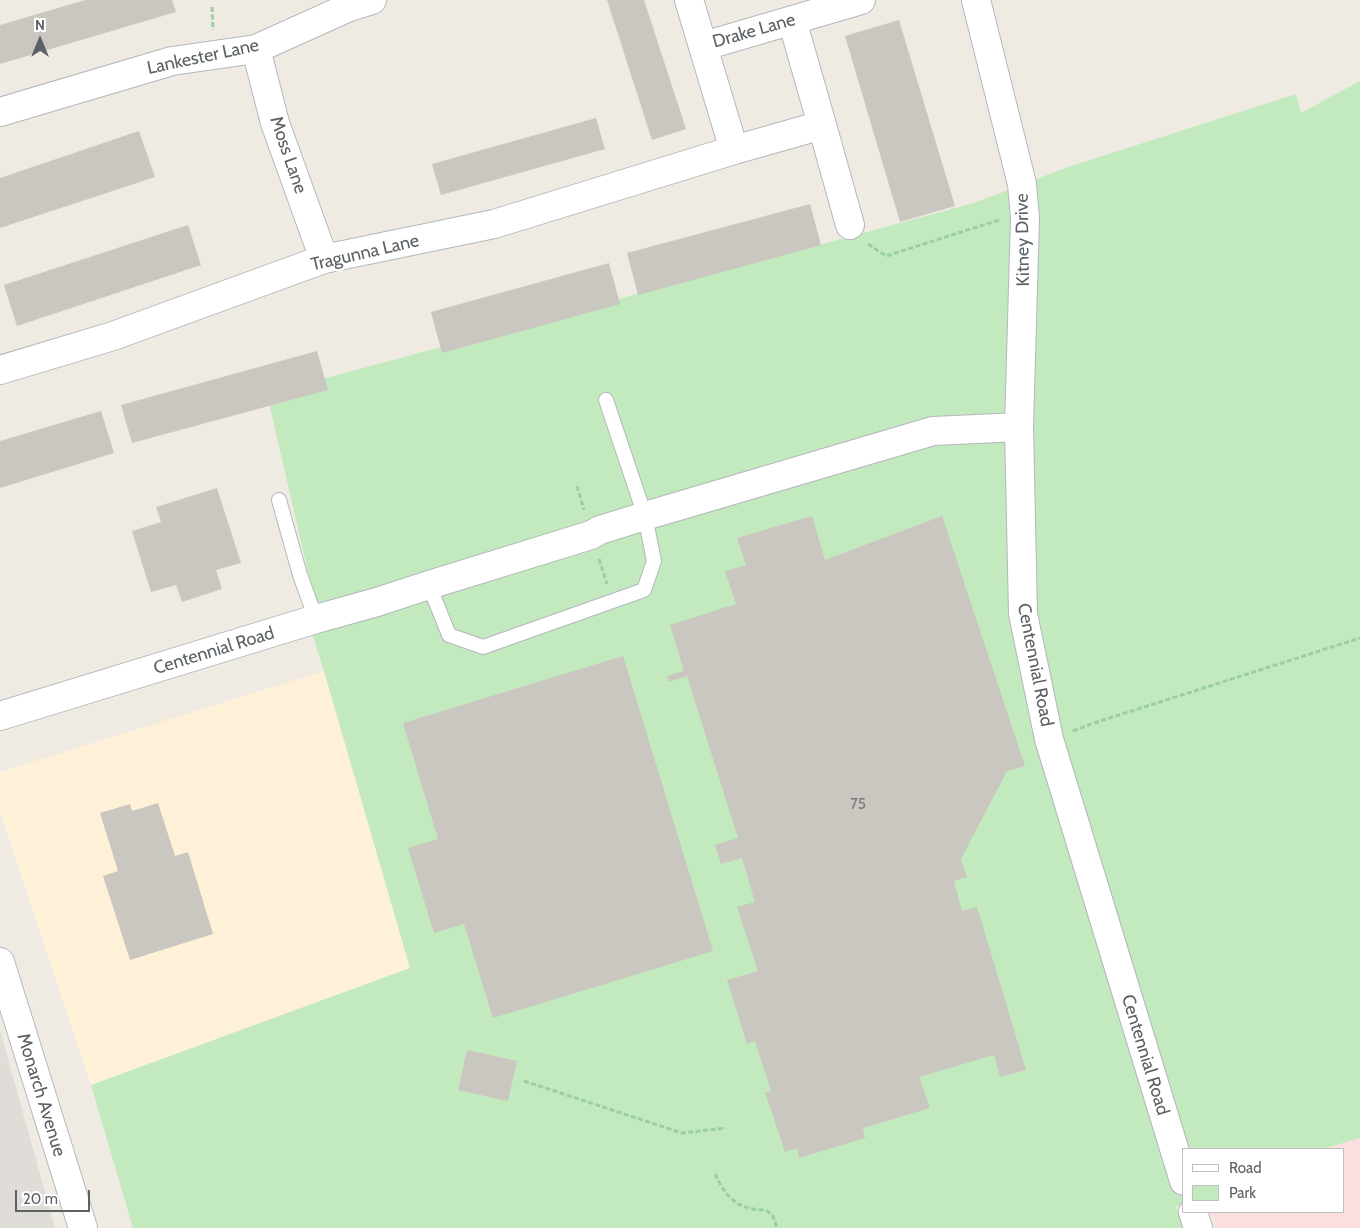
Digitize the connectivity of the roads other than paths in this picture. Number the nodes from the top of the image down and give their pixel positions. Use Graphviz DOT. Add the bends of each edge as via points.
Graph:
graph roads {
  1 [pos="372,0"];
  2 [pos="689,0"];
  3 [pos="861,0"];
  4 [pos="976,0"];
  5 [pos="792,20"];
  6 [pos="704,46"];
  7 [pos="256,49"];
  8 [pos="0,112"];
  9 [pos="822,125"];
  10 [pos="734,150"];
  11 [pos="850,225"];
  12 [pos="324,259"];
  13 [pos="0,370"];
  14 [pos="606,400"];
  15 [pos="1020,427"];
  16 [pos="279,500"];
  17 [pos="645,516"];
  18 [pos="428,584"];
  19 [pos="316,619"];
  20 [pos="0,716"];
  21 [pos="0,962"];
  22 [pos="1182,1174"];
  23 [pos="1193,1213"];
  24 [pos="82,1228"];
  25 [pos="1198,1228"];
  1 -- 7 [label="street, Lankester Lane"];
  2 -- 6 [label="street"];
  3 -- 5 [label="street, Drake Lane"];
  4 -- 15 [label="street, Kitney Drive" via="1022,184 1026,218"];
  5 -- 6 [label="street, Drake Lane"];
  5 -- 9 [label="street"];
  6 -- 10 [label="street"];
  7 -- 8 [label="street, Lankester Lane" via="172,61"];
  7 -- 12 [label="street, Moss Lane" via="275,123"];
  9 -- 10 [label="street, Tragunna Lane"];
  9 -- 11 [label="street"];
  10 -- 12 [label="street, Tragunna Lane" via="494,224"];
  12 -- 13 [label="street, Tragunna Lane" via="113,336"];
  14 -- 17 [label="lane"];
  15 -- 17 [label="street, Centennial Road" via="933,431"];
  15 -- 22 [label="street, Centennial Road" via="1023,614 1049,739"];
  16 -- 19 [label="lane"];
  17 -- 18 [label="street, Centennial Road"];
  17 -- 18 [label="lane" via="654,561 644,590 483,647 449,635"];
  18 -- 19 [label="street, Centennial Road"];
  19 -- 20 [label="street, Centennial Road"];
  21 -- 24 [label="street, Monarch Avenue"];
  23 -- 25 [label="street"];
}
